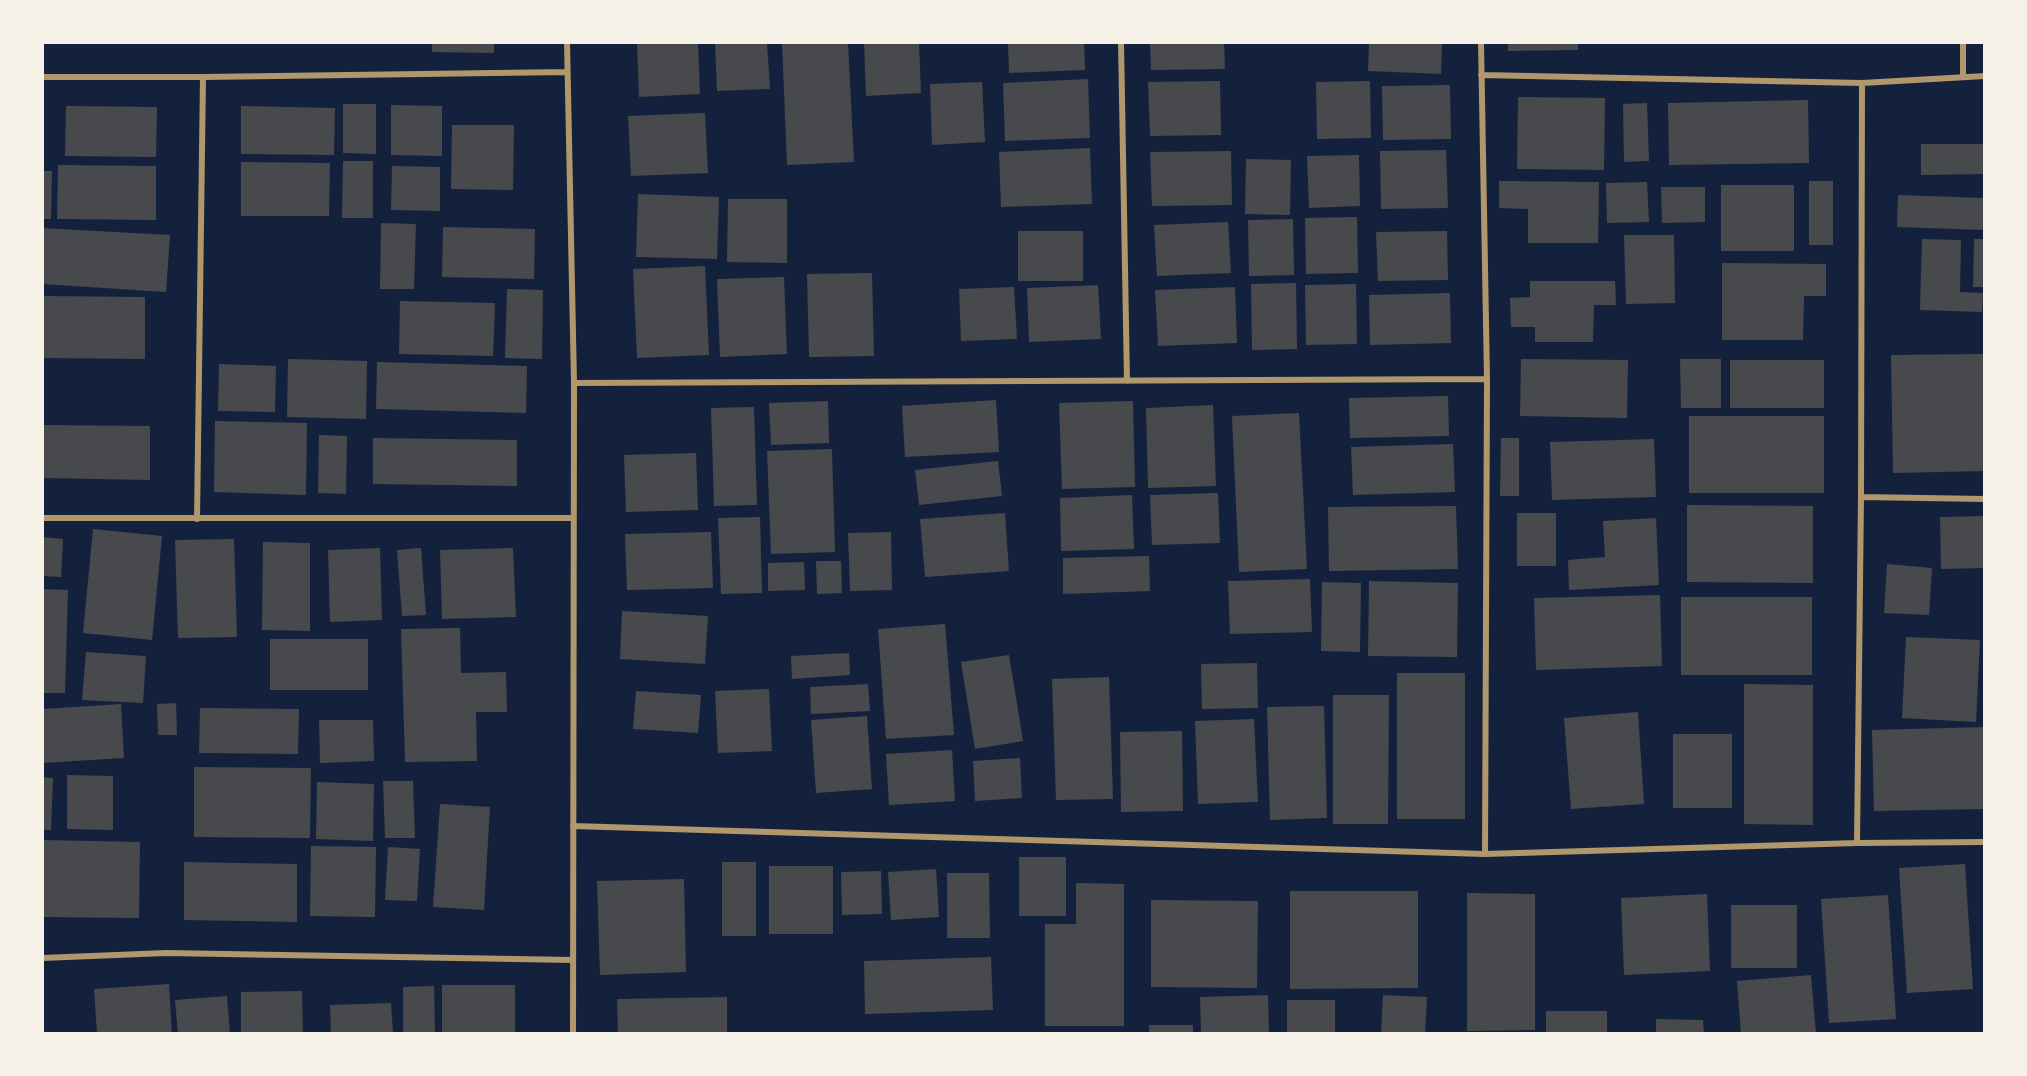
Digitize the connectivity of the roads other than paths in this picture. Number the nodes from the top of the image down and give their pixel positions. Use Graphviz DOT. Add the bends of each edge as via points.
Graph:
graph roads {
  1 [pos="567,42"];
  2 [pos="1121,42"];
  3 [pos="1481,42"];
  4 [pos="1963,42"];
  5 [pos="567,72"];
  6 [pos="1481,75"];
  7 [pos="1963,76"];
  8 [pos="1985,76"];
  9 [pos="42,77"];
  10 [pos="203,77"];
  11 [pos="1863,83"];
  12 [pos="1487,380"];
  13 [pos="1127,381"];
  14 [pos="573,383"];
  15 [pos="1861,497"];
  16 [pos="1985,499"];
  17 [pos="42,518"];
  18 [pos="573,518"];
  19 [pos="197,519"];
  20 [pos="573,826"];
  21 [pos="1985,842"];
  22 [pos="1857,843"];
  23 [pos="1485,854"];
  24 [pos="42,958"];
  25 [pos="573,960"];
  26 [pos="573,1034"];
  1 -- 5 [label="street"];
  2 -- 13 [label="street"];
  3 -- 6 [label="street"];
  4 -- 7 [label="street"];
  5 -- 10 [label="street"];
  5 -- 14 [label="street"];
  6 -- 11 [label="street"];
  6 -- 12 [label="street"];
  7 -- 8 [label="street"];
  7 -- 11 [label="street"];
  9 -- 10 [label="street"];
  10 -- 19 [label="street"];
  11 -- 15 [label="street"];
  12 -- 13 [label="street"];
  12 -- 23 [label="street"];
  13 -- 14 [label="street"];
  14 -- 18 [label="street"];
  15 -- 16 [label="street"];
  15 -- 22 [label="street"];
  17 -- 19 [label="street"];
  18 -- 19 [label="street"];
  18 -- 20 [label="street"];
  20 -- 23 [label="street"];
  20 -- 25 [label="street"];
  21 -- 22 [label="street"];
  22 -- 23 [label="street"];
  24 -- 25 [label="street" via="166,953"];
  25 -- 26 [label="street"];
}
